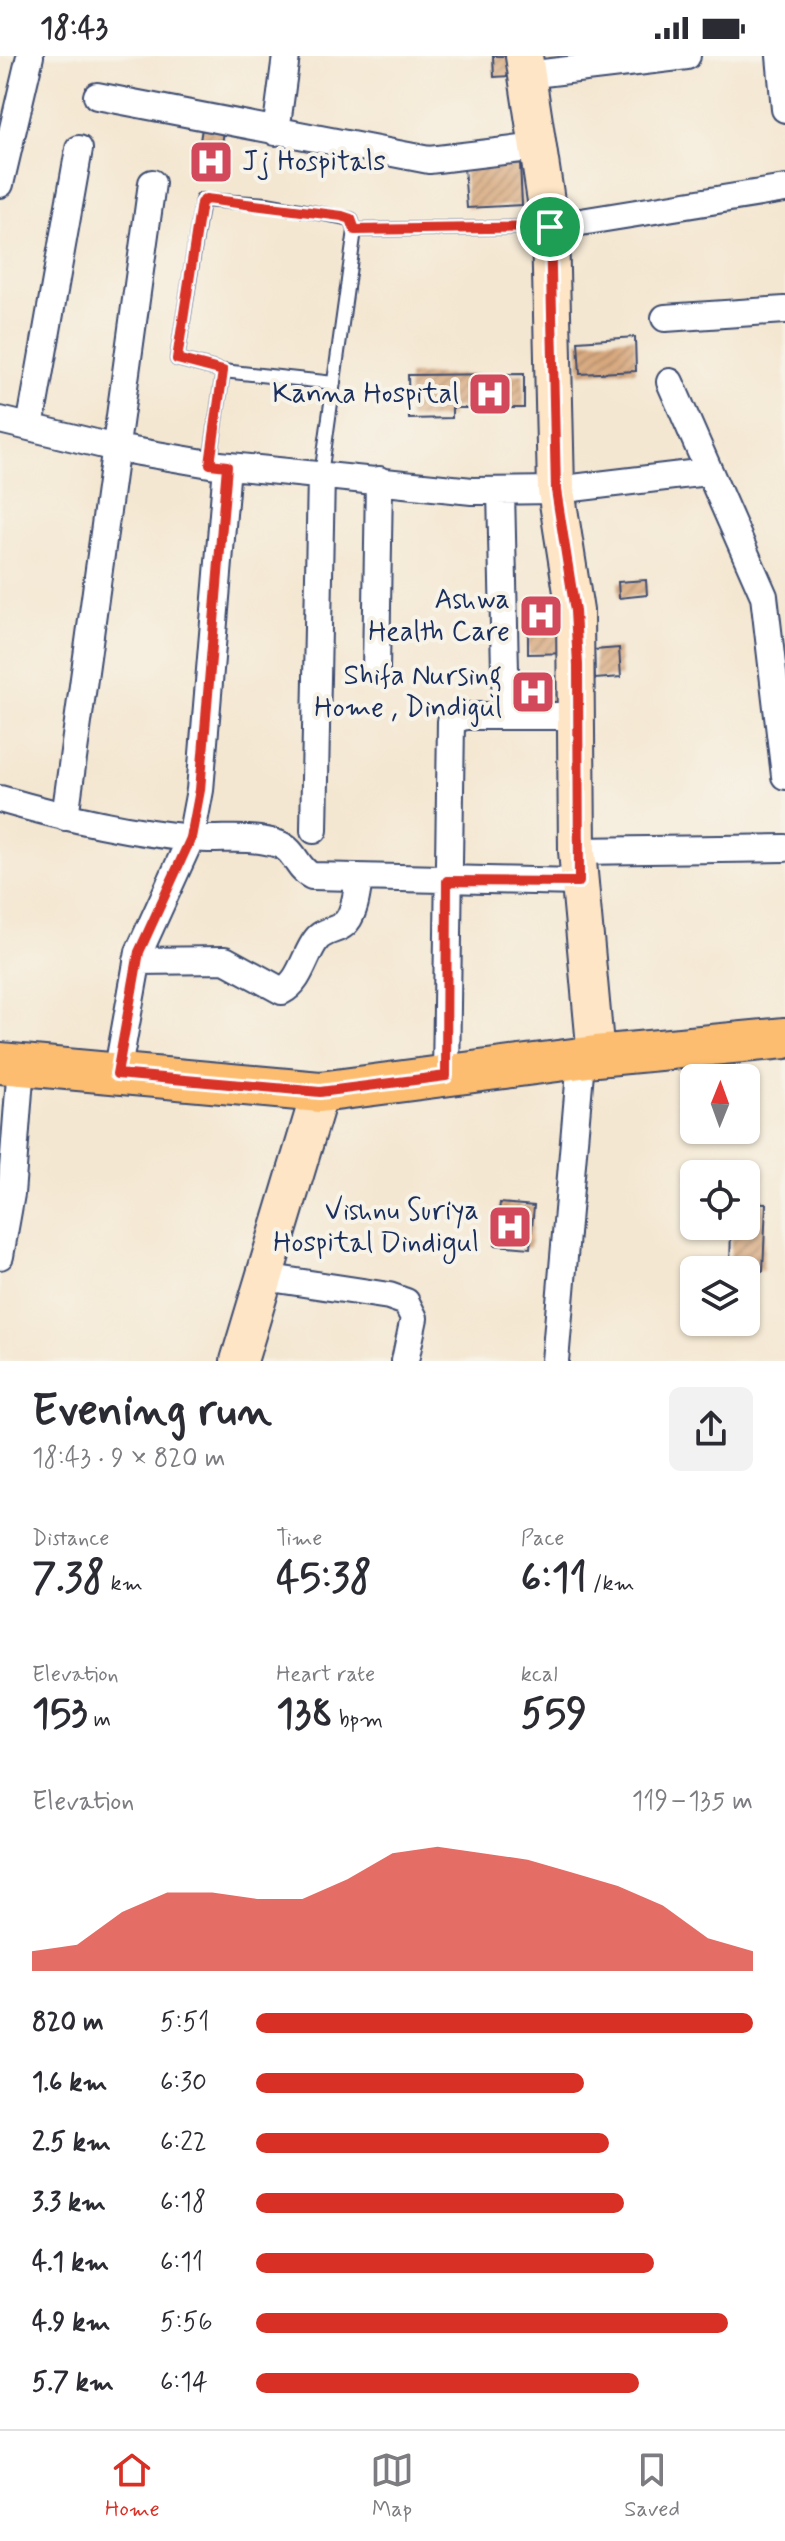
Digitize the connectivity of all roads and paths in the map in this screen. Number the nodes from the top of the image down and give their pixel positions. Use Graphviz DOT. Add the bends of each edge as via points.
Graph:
graph roads {
  1 [pos="30,56"];
  2 [pos="286,56"];
  3 [pos="687,56"];
  4 [pos="780,56"];
  5 [pos="525,66"];
  6 [pos="97,96"];
  7 [pos="785,109"];
  8 [pos="276,132"];
  9 [pos="538,147"];
  10 [pos="79,149"];
  11 [pos="152,183"];
  12 [pos="0,184"];
  13 [pos="785,189"];
  14 [pos="550,227"];
  15 [pos="355,230"];
  16 [pos="785,310"];
  17 [pos="665,318"];
  18 [pos="223,371"];
  19 [pos="670,382"];
  20 [pos="334,383"];
  21 [pos="0,420"];
  22 [pos="30,427"];
  23 [pos="116,448"];
  24 [pos="219,465"];
  25 [pos="707,472"];
  26 [pos="321,475"];
  27 [pos="379,480"];
  28 [pos="556,490"];
  29 [pos="501,491"];
  30 [pos="774,596"];
  31 [pos="376,671"];
  32 [pos="506,716"];
  33 [pos="576,716"];
  34 [pos="785,776"];
  35 [pos="0,799"];
  36 [pos="65,817"];
  37 [pos="314,830"];
  38 [pos="191,838"];
  39 [pos="785,848"];
  40 [pos="578,867"];
  41 [pos="359,879"];
  42 [pos="447,881"];
  43 [pos="137,961"];
  44 [pos="785,1038"];
  45 [pos="588,1058"];
  46 [pos="11,1064"];
  47 [pos="117,1074"];
  48 [pos="446,1076"];
  49 [pos="320,1092"];
  50 [pos="0,1256"];
  51 [pos="264,1277"];
  52 [pos="239,1361"];
  53 [pos="405,1361"];
  54 [pos="555,1361"];
  1 -- 12 [label="street"];
  2 -- 8 [label="street"];
  3 -- 5 [label="street"];
  4 -- 7 [label="street"];
  5 -- 9 [label="main road"];
  6 -- 8 [label="street"];
  8 -- 9 [label="street" via="429,160"];
  9 -- 14 [label="main road"];
  10 -- 22 [label="street"];
  11 -- 23 [label="street"];
  13 -- 14 [label="street"];
  14 -- 15 [label="lane"];
  14 -- 28 [label="main road"];
  15 -- 18 [label="lane" via="351,219 342,216 202,200 177,359"];
  15 -- 20 [label="lane"];
  16 -- 17 [label="street"];
  18 -- 20 [label="lane"];
  18 -- 24 [label="lane"];
  19 -- 25 [label="street"];
  20 -- 26 [label="lane"];
  21 -- 22 [label="street"];
  22 -- 23 [label="street"];
  23 -- 24 [label="street"];
  23 -- 36 [label="street"];
  24 -- 26 [label="street"];
  24 -- 38 [label="street" via="200,790"];
  25 -- 28 [label="street"];
  25 -- 30 [label="street"];
  26 -- 27 [label="street"];
  26 -- 37 [label="street"];
  27 -- 29 [label="street"];
  27 -- 31 [label="street"];
  28 -- 29 [label="street"];
  28 -- 33 [label="main road" via="575,611"];
  29 -- 32 [label="street"];
  30 -- 34 [label="street"];
  32 -- 33 [label="street"];
  32 -- 42 [label="street" via="451,721"];
  33 -- 40 [label="main road"];
  35 -- 36 [label="street"];
  36 -- 38 [label="street"];
  38 -- 41 [label="street" via="271,842 293,852 306,873"];
  38 -- 43 [label="street"];
  39 -- 40 [label="street"];
  40 -- 42 [label="street"];
  40 -- 45 [label="main road"];
  41 -- 42 [label="street"];
  41 -- 43 [label="street" via="345,925 315,940 291,987 282,991 225,960"];
  42 -- 48 [label="street"];
  43 -- 47 [label="street"];
  44 -- 45 [label="main road"];
  45 -- 48 [label="main road"];
  45 -- 54 [label="street"];
  46 -- 47 [label="main road"];
  46 -- 50 [label="street" via="11,1194"];
  47 -- 49 [label="main road"];
  48 -- 49 [label="main road"];
  49 -- 51 [label="main road"];
  51 -- 52 [label="main road"];
  51 -- 53 [label="street" via="406,1302 414,1318"];
}
